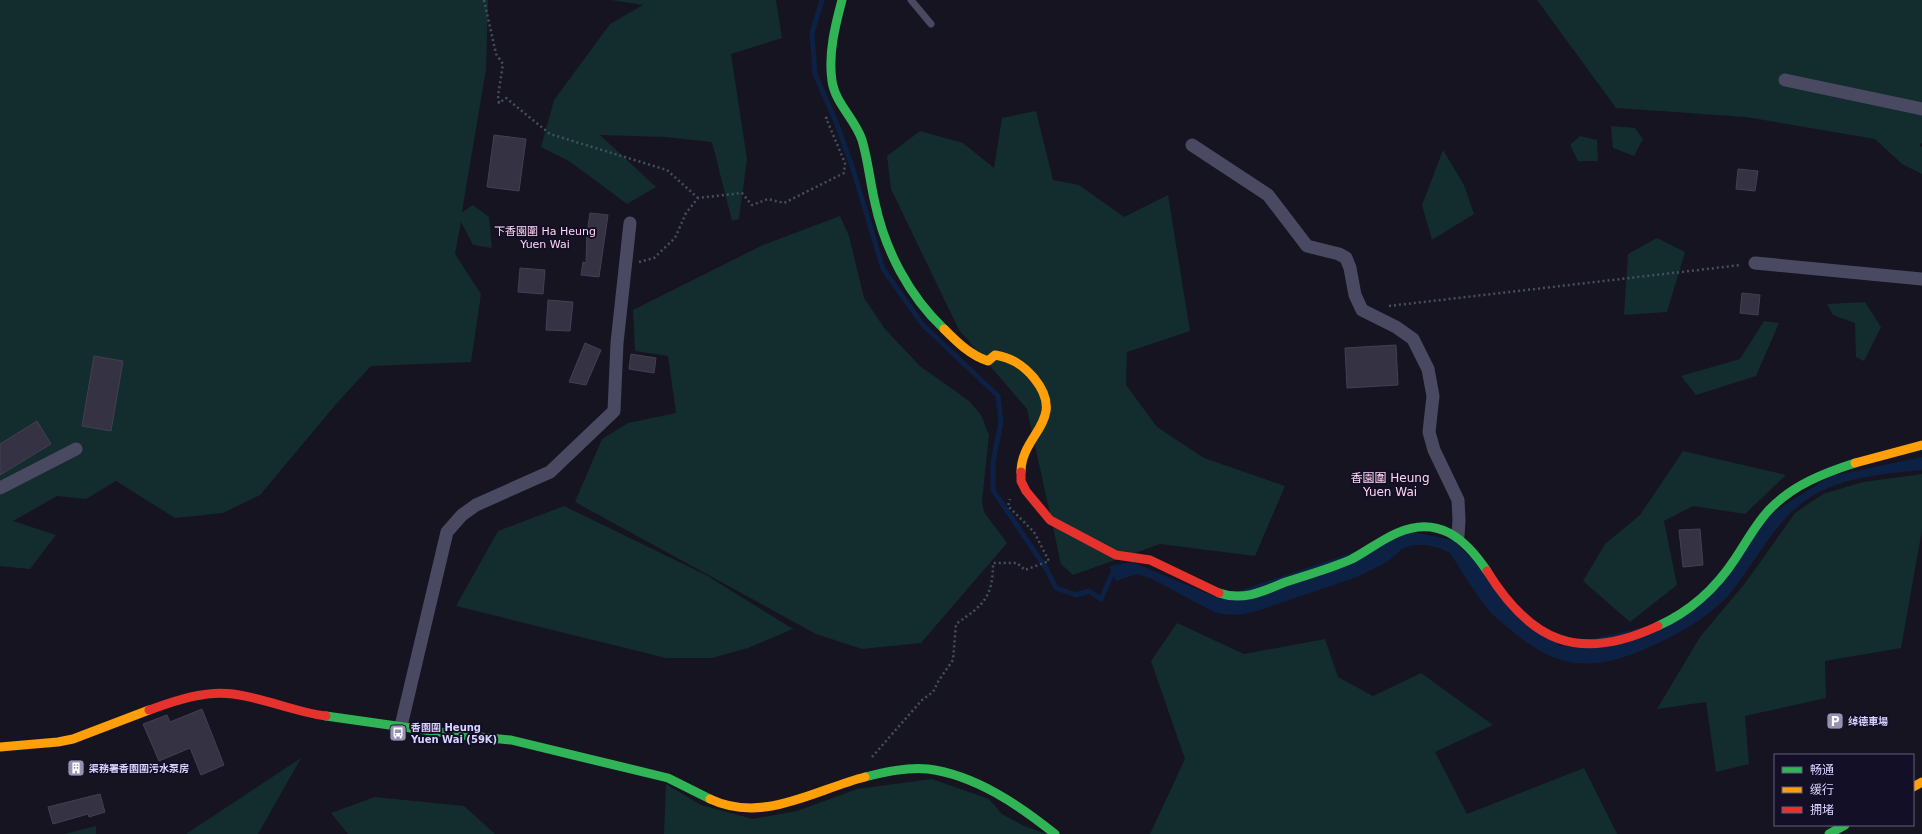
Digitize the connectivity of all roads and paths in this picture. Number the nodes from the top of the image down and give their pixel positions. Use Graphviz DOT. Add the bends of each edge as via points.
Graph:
graph roads {
  1 [pos="484,0"];
  2 [pos="842,0"];
  3 [pos="911,0"];
  4 [pos="931,24"];
  5 [pos="1785,80"];
  6 [pos="1922,109"];
  7 [pos="826,118"];
  8 [pos="1192,145"];
  9 [pos="698,198"];
  10 [pos="630,223"];
  11 [pos="1755,263"];
  12 [pos="625,265"];
  13 [pos="1922,279"];
  14 [pos="1386,307"];
  15 [pos="1922,445"];
  16 [pos="76,449"];
  17 [pos="0,488"];
  18 [pos="1008,506"];
  19 [pos="1458,536"];
  20 [pos="401,726"];
  21 [pos="0,747"];
  22 [pos="853,780"];
  23 [pos="1843,826"];
  24 [pos="1056,834"];
  25 [pos="1829,834"];
  1 -- 9 [label="path" via="496,54 503,64 499,103 506,98 550,134 667,170"];
  2 -- 19 [label="street" via="833,35 832,85 861,138 875,204 887,243 907,285 919,304 939,326 976,358 988,361 995,355 1012,357 1036,380 1045,397 1047,413 1024,458 1021,469 1022,481 1050,520 1101,549 1116,555 1150,560 1220,593 1240,597 1358,556 1397,532 1423,527 1452,532"];
  3 -- 4 [label="lane"];
  5 -- 6 [label="street"];
  7 -- 9 [label="path" via="844,163 844,173 784,203 768,199 752,205 742,193"];
  8 -- 19 [label="street" via="1268,194 1307,246 1346,258 1355,295 1362,310 1396,327 1413,339 1428,369 1433,396 1429,432 1434,450 1458,500"];
  9 -- 12 [label="path" via="686,213 675,238 654,258"];
  10 -- 12 [label="street"];
  11 -- 13 [label="street"];
  11 -- 14 [label="path"];
  12 -- 20 [label="street" via="617,342 614,411 550,472 476,505 462,515 447,532"];
  15 -- 19 [label="street" via="1827,472 1792,491 1765,514 1725,573 1695,603 1672,619 1644,633 1612,642 1584,645 1562,641 1525,619 1504,597 1472,547"];
  16 -- 17 [label="street"];
  18 -- 22 [label="path" via="1034,532 1049,561 1026,570 1017,563 994,562 990,587 984,602 956,624 953,660 938,680 933,692 895,729"];
  20 -- 21 [label="street" via="300,712 220,693 201,695 163,706 73,739"];
  20 -- 22 [label="street" via="510,740 631,771 658,775 679,782 716,802 740,809 781,805"];
  22 -- 24 [label="street" via="914,769 939,771 1002,798 1033,816"];
  23 -- 25 [label="street"];
}
